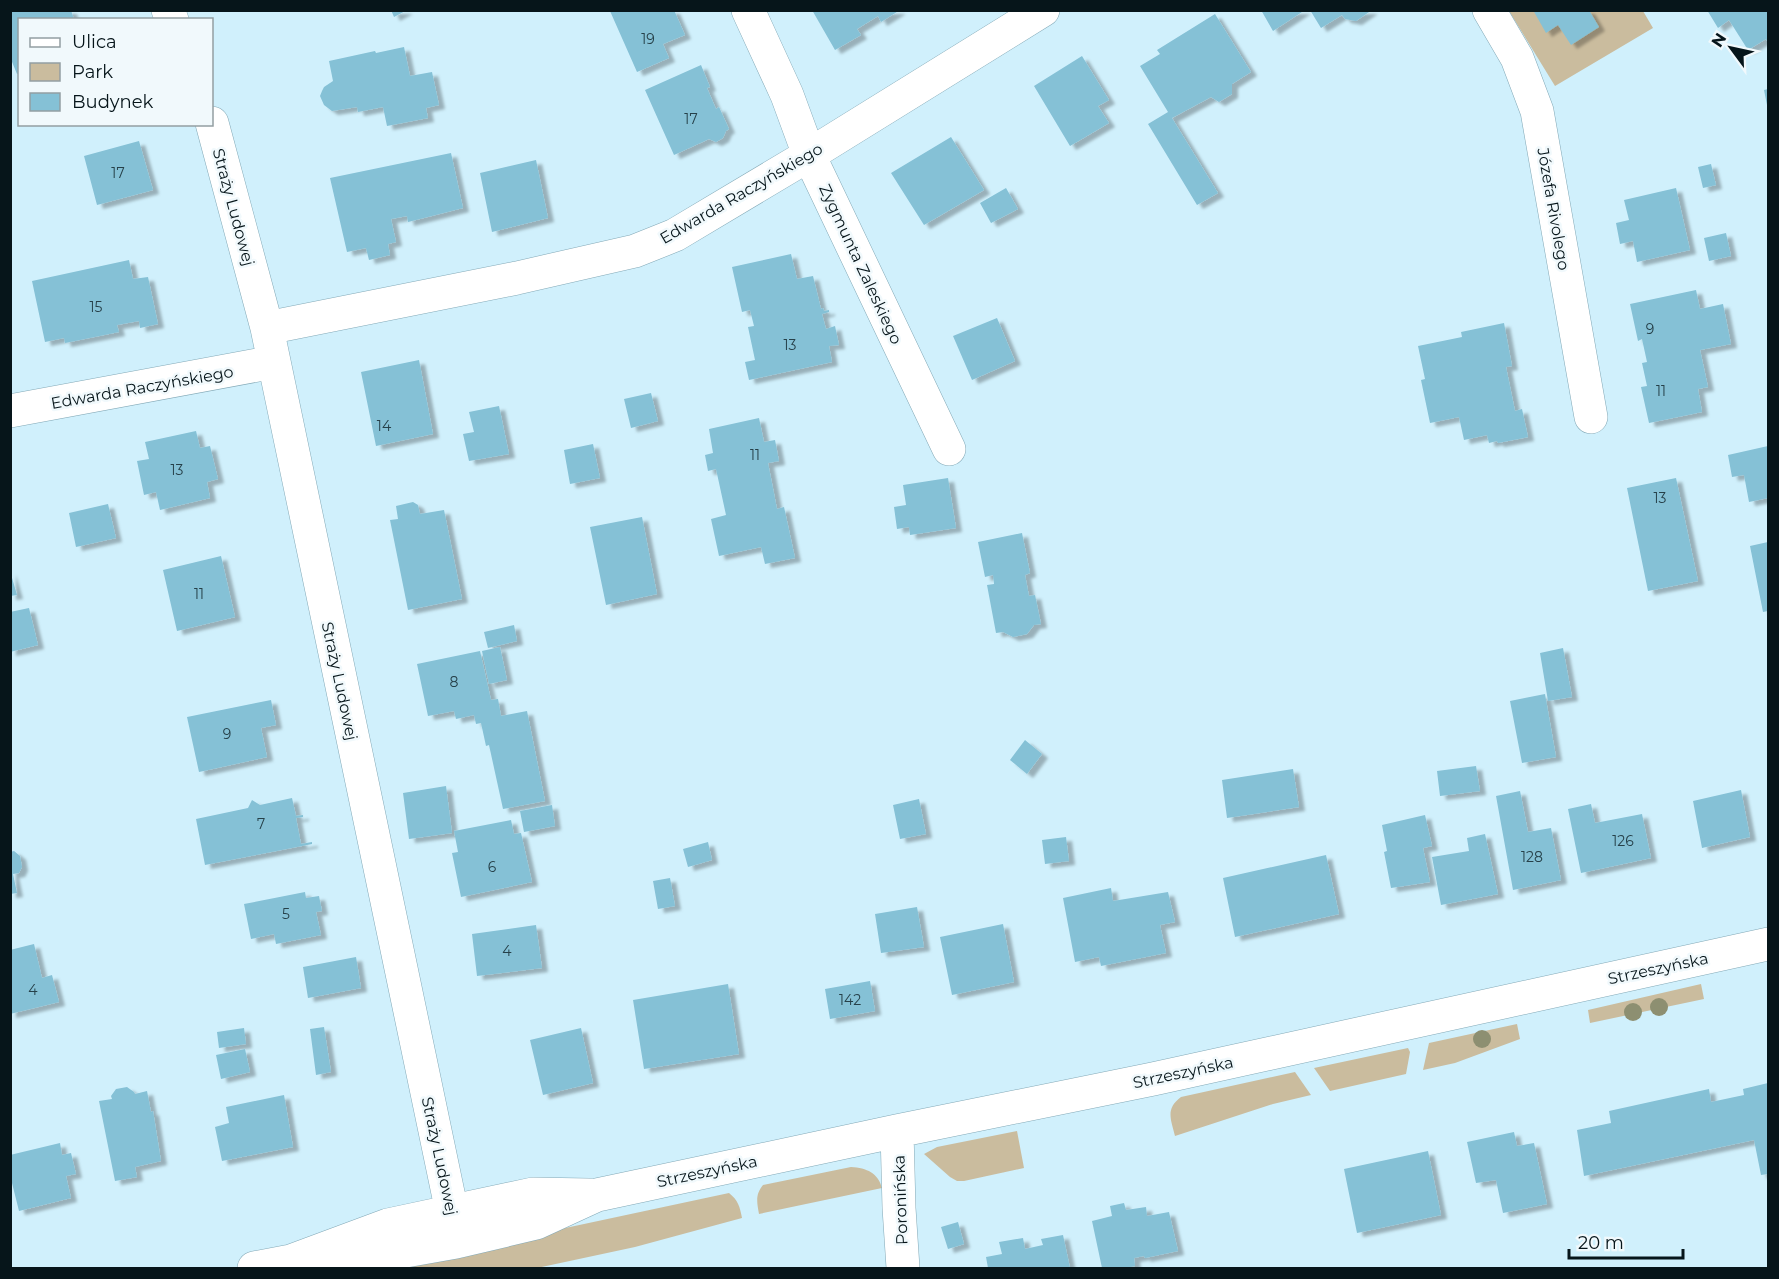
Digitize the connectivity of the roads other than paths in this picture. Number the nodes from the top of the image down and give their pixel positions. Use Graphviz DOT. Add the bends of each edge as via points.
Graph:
graph roads {
  1 [pos="748,10"];
  2 [pos="1043,10"];
  3 [pos="1489,10"];
  4 [pos="213,126"];
  5 [pos="809,155"];
  6 [pos="267,328"];
  7 [pos="274,362"];
  8 [pos="10,411"];
  9 [pos="1591,417"];
  10 [pos="949,449"];
  11 [pos="1768,944"];
  12 [pos="897,1131"];
  13 [pos="454,1227"];
  14 [pos="254,1269"];
  15 [pos="903,1269"];
  1 -- 5 [label="street, Zygmunta Zaleskiego"];
  2 -- 5 [label="street, Edwarda Raczyńskiego"];
  3 -- 9 [label="street, Józefa Rivolego" via="1517,58 1537,111"];
  4 -- 6 [label="street, Straży Ludowej"];
  5 -- 6 [label="street, Edwarda Raczyńskiego" via="675,235 635,251"];
  5 -- 10 [label="street, Zygmunta Zaleskiego"];
  6 -- 7 [label="street, Straży Ludowej"];
  7 -- 8 [label="street, Edwarda Raczyńskiego"];
  7 -- 13 [label="street, Straży Ludowej"];
  11 -- 12 [label="street, Strzeszyńska"];
  12 -- 13 [label="street, Strzeszyńska" via="597,1195 536,1223"];
  12 -- 15 [label="street, Poronińska"];
  13 -- 14 [label="street, Strzeszyńska" via="394,1253 291,1260"];
}
